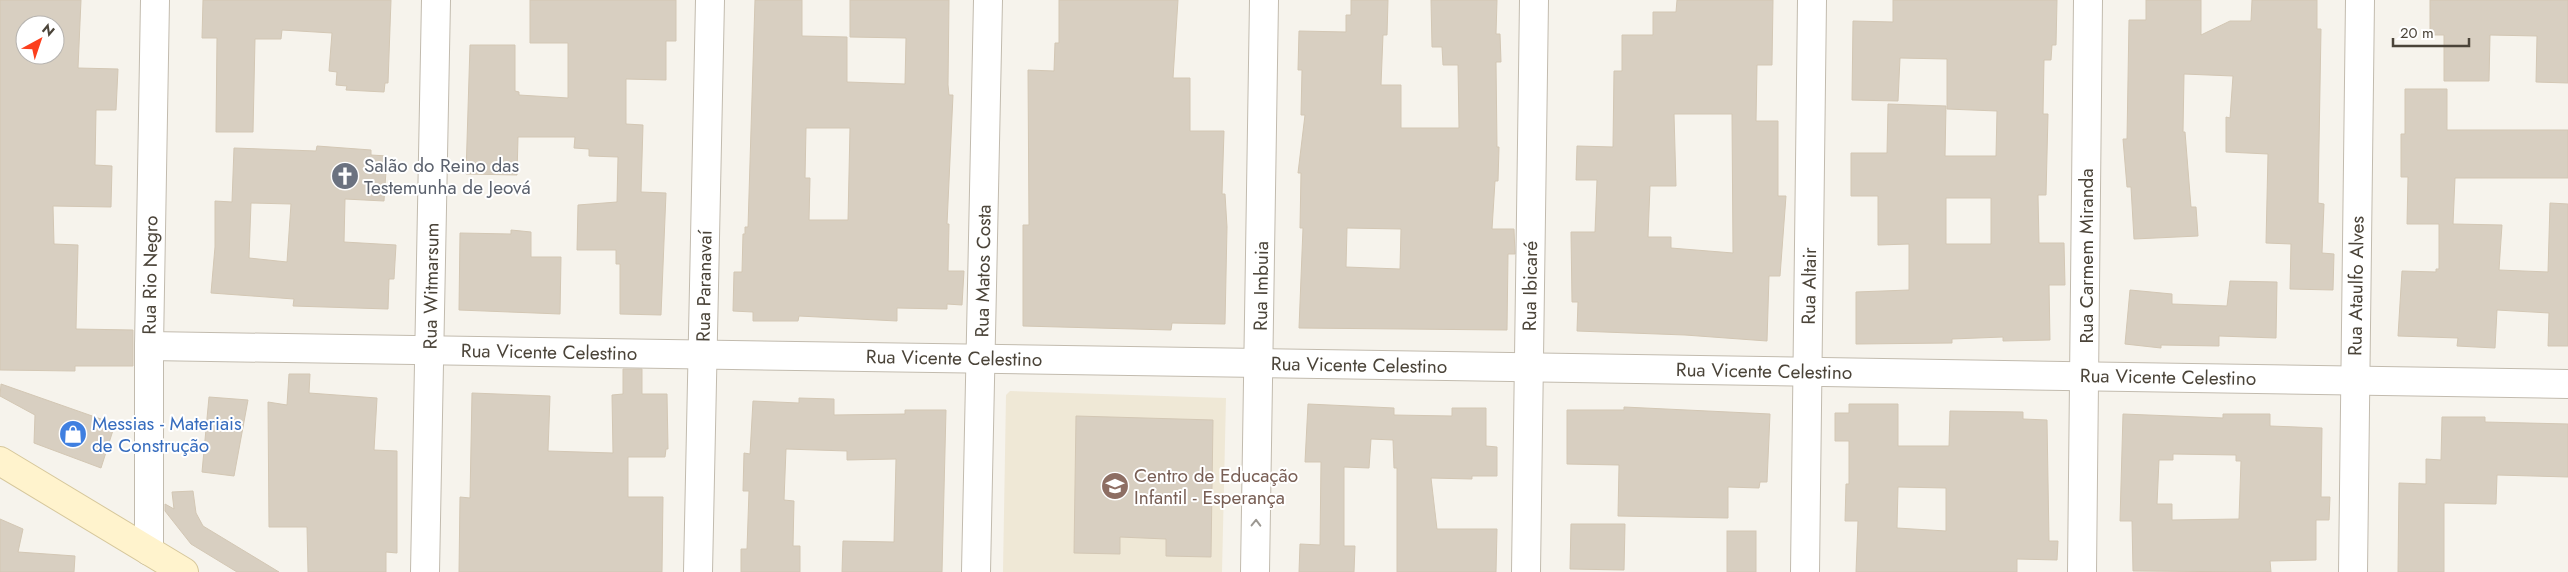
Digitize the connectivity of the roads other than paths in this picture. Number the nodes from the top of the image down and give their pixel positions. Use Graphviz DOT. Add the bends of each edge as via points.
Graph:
graph roads {
  1 [pos="155,0"];
  2 [pos="436,0"];
  3 [pos="710,0"];
  4 [pos="988,0"];
  5 [pos="1264,0"];
  6 [pos="1534,0"];
  7 [pos="1812,0"];
  8 [pos="2088,0"];
  9 [pos="2360,0"];
  10 [pos="149,346"];
  11 [pos="430,350"];
  12 [pos="703,354"];
  13 [pos="981,359"];
  14 [pos="1260,363"];
  15 [pos="1528,368"];
  16 [pos="1808,372"];
  17 [pos="2086,376"];
  18 [pos="2355,380"];
  19 [pos="2568,384"];
  20 [pos="0,461"];
  21 [pos="149,551"];
  22 [pos="184,572"];
  23 [pos="425,572"];
  24 [pos="698,572"];
  25 [pos="976,572"];
  26 [pos="1255,572"];
  27 [pos="1526,572"];
  28 [pos="1805,572"];
  29 [pos="2082,572"];
  30 [pos="2353,572"];
  1 -- 10 [label="street, Rua Rio Negro"];
  2 -- 11 [label="street, Rua Witmarsum"];
  3 -- 12 [label="street, Rua Paranavaí"];
  4 -- 13 [label="street, Rua Matos Costa"];
  5 -- 14 [label="street, Rua Imbuia"];
  6 -- 15 [label="street, Rua Ibicaré"];
  7 -- 16 [label="street, Rua Altair"];
  8 -- 17 [label="street, Rua Carmem Miranda"];
  9 -- 18 [label="street, Rua Ataulfo Alves"];
  10 -- 11 [label="street, Rua Vicente Celestino"];
  10 -- 21 [label="street, Rua Rio Negro"];
  11 -- 12 [label="street, Rua Vicente Celestino"];
  11 -- 23 [label="street, Rua Witmarsum"];
  12 -- 13 [label="street, Rua Vicente Celestino"];
  12 -- 24 [label="street, Rua Paranavaí"];
  13 -- 14 [label="street, Rua Vicente Celestino"];
  13 -- 25 [label="street, Rua Matos Costa"];
  14 -- 15 [label="street, Rua Vicente Celestino"];
  26 -- 14 [label="street, Rua Imbuia, one-way"];
  15 -- 16 [label="street, Rua Vicente Celestino"];
  15 -- 27 [label="street, Rua Ibicaré"];
  16 -- 17 [label="street, Rua Vicente Celestino"];
  16 -- 28 [label="street, Rua Altair"];
  17 -- 18 [label="street, Rua Vicente Celestino"];
  17 -- 29 [label="street, Rua Carmem Miranda"];
  18 -- 19 [label="street, Rua Vicente Celestino"];
  18 -- 30 [label="street, Rua Ataulfo Alves"];
  20 -- 21 [label="main road"];
  21 -- 22 [label="main road"];
}
